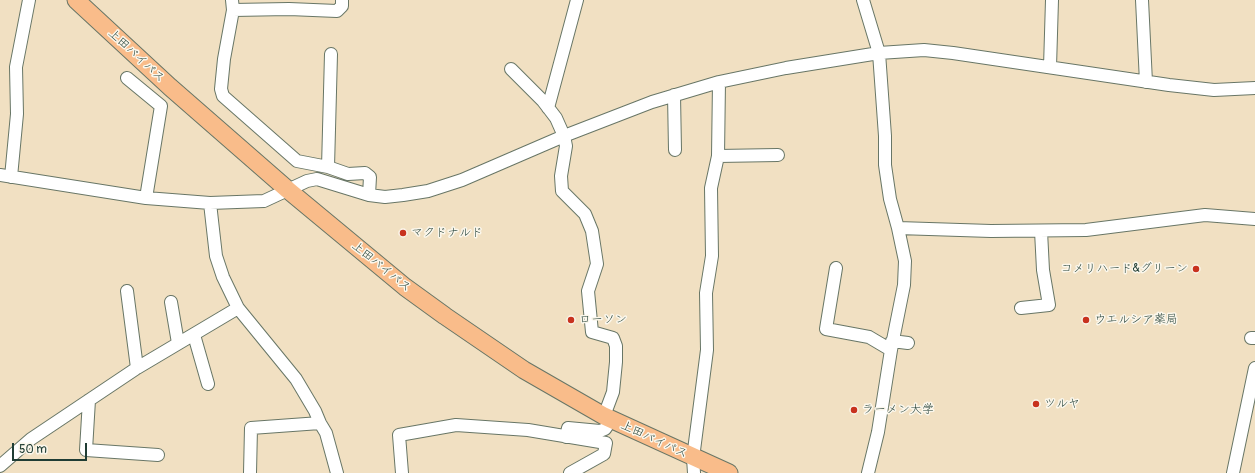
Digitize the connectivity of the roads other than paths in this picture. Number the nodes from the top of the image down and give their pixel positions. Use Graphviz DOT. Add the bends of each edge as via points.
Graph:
graph roads {
  1 [pos="29,0"];
  2 [pos="76,0"];
  3 [pos="342,0"];
  4 [pos="577,0"];
  5 [pos="863,0"];
  6 [pos="1052,0"];
  7 [pos="1142,0"];
  8 [pos="233,5"];
  9 [pos="879,53"];
  10 [pos="331,54"];
  11 [pos="1050,67"];
  12 [pos="511,70"];
  13 [pos="127,78"];
  14 [pos="719,82"];
  15 [pos="1146,82"];
  16 [pos="1255,88"];
  17 [pos="172,89"];
  18 [pos="674,95"];
  19 [pos="161,106"];
  20 [pos="548,108"];
  21 [pos="564,136"];
  22 [pos="675,150"];
  23 [pos="778,155"];
  24 [pos="718,156"];
  25 [pos="328,167"];
  26 [pos="3,177"];
  27 [pos="288,190"];
  28 [pos="368,195"];
  29 [pos="146,198"];
  30 [pos="210,203"];
  31 [pos="1255,219"];
  32 [pos="898,228"];
  33 [pos="1041,230"];
  34 [pos="836,268"];
  35 [pos="126,291"];
  36 [pos="171,302"];
  37 [pos="238,308"];
  38 [pos="1021,308"];
  39 [pos="194,335"];
  40 [pos="178,343"];
  41 [pos="908,343"];
  42 [pos="891,345"];
  43 [pos="1251,367"];
  44 [pos="137,368"];
  45 [pos="208,384"];
  46 [pos="89,400"];
  47 [pos="608,418"];
  48 [pos="320,423"];
  49 [pos="566,437"];
  50 [pos="158,455"];
  51 [pos="693,465"];
  52 [pos="0,466"];
  53 [pos="1230,470"];
  54 [pos="250,473"];
  55 [pos="337,473"];
  56 [pos="402,473"];
  57 [pos="570,473"];
  58 [pos="729,473"];
  59 [pos="868,473"];
  1 -- 26 [label="street" via="16,67 18,114"];
  2 -- 17 [label="highway, 上田バイパス"];
  3 -- 8 [label="street" via="342,6 337,11"];
  4 -- 20 [label="street"];
  5 -- 9 [label="street"];
  6 -- 11 [label="street"];
  7 -- 15 [label="street"];
  8 -- 25 [label="street" via="221,89 224,96 298,161"];
  9 -- 11 [label="street" via="924,50"];
  9 -- 14 [label="street"];
  9 -- 32 [label="street" via="885,165"];
  10 -- 25 [label="street"];
  11 -- 15 [label="street"];
  12 -- 20 [label="street"];
  13 -- 19 [label="street"];
  14 -- 18 [label="street"];
  14 -- 24 [label="street"];
  15 -- 16 [label="street" via="1214,90"];
  17 -- 19 [label="street"];
  17 -- 27 [label="highway, 上田バイパス"];
  18 -- 21 [label="street"];
  18 -- 22 [label="street"];
  19 -- 29 [label="street"];
  20 -- 21 [label="street"];
  21 -- 28 [label="street" via="438,188 385,197"];
  21 -- 47 [label="street" via="566,154 561,176 562,191 585,214 592,231 597,257 588,291 592,332 613,338 616,346 613,392"];
  23 -- 24 [label="street"];
  24 -- 51 [label="street" via="711,188 712,256 706,293 707,350"];
  25 -- 28 [label="street" via="348,174 365,173 370,177"];
  26 -- 29 [label="street"];
  27 -- 28 [label="street" via="317,179"];
  27 -- 30 [label="street" via="264,201"];
  27 -- 47 [label="highway, 上田バイパス" via="399,282 450,320 524,370"];
  29 -- 30 [label="street"];
  30 -- 37 [label="street" via="216,256"];
  31 -- 33 [label="street" via="1205,215 1086,230"];
  32 -- 33 [label="street"];
  32 -- 42 [label="street" via="905,261 904,285"];
  33 -- 38 [label="street" via="1043,270 1049,305"];
  34 -- 42 [label="street" via="826,329 869,337"];
  35 -- 44 [label="street"];
  36 -- 40 [label="street"];
  37 -- 39 [label="street"];
  37 -- 48 [label="street" via="296,379"];
  39 -- 40 [label="street"];
  39 -- 45 [label="street"];
  40 -- 44 [label="street"];
  41 -- 42 [label="street"];
  42 -- 59 [label="street" via="878,432"];
  43 -- 53 [label="street"];
  44 -- 46 [label="street"];
  46 -- 50 [label="street" via="86,450"];
  46 -- 52 [label="street" via="31,440"];
  47 -- 49 [label="street" via="605,428 600,431 568,428"];
  47 -- 51 [label="highway, 上田バイパス"];
  48 -- 54 [label="street" via="251,428"];
  48 -- 55 [label="street" via="326,433"];
  49 -- 56 [label="street" via="528,430 456,425 400,435"];
  49 -- 57 [label="street" via="606,443 604,454"];
  51 -- 58 [label="highway, 上田バイパス"];
}
